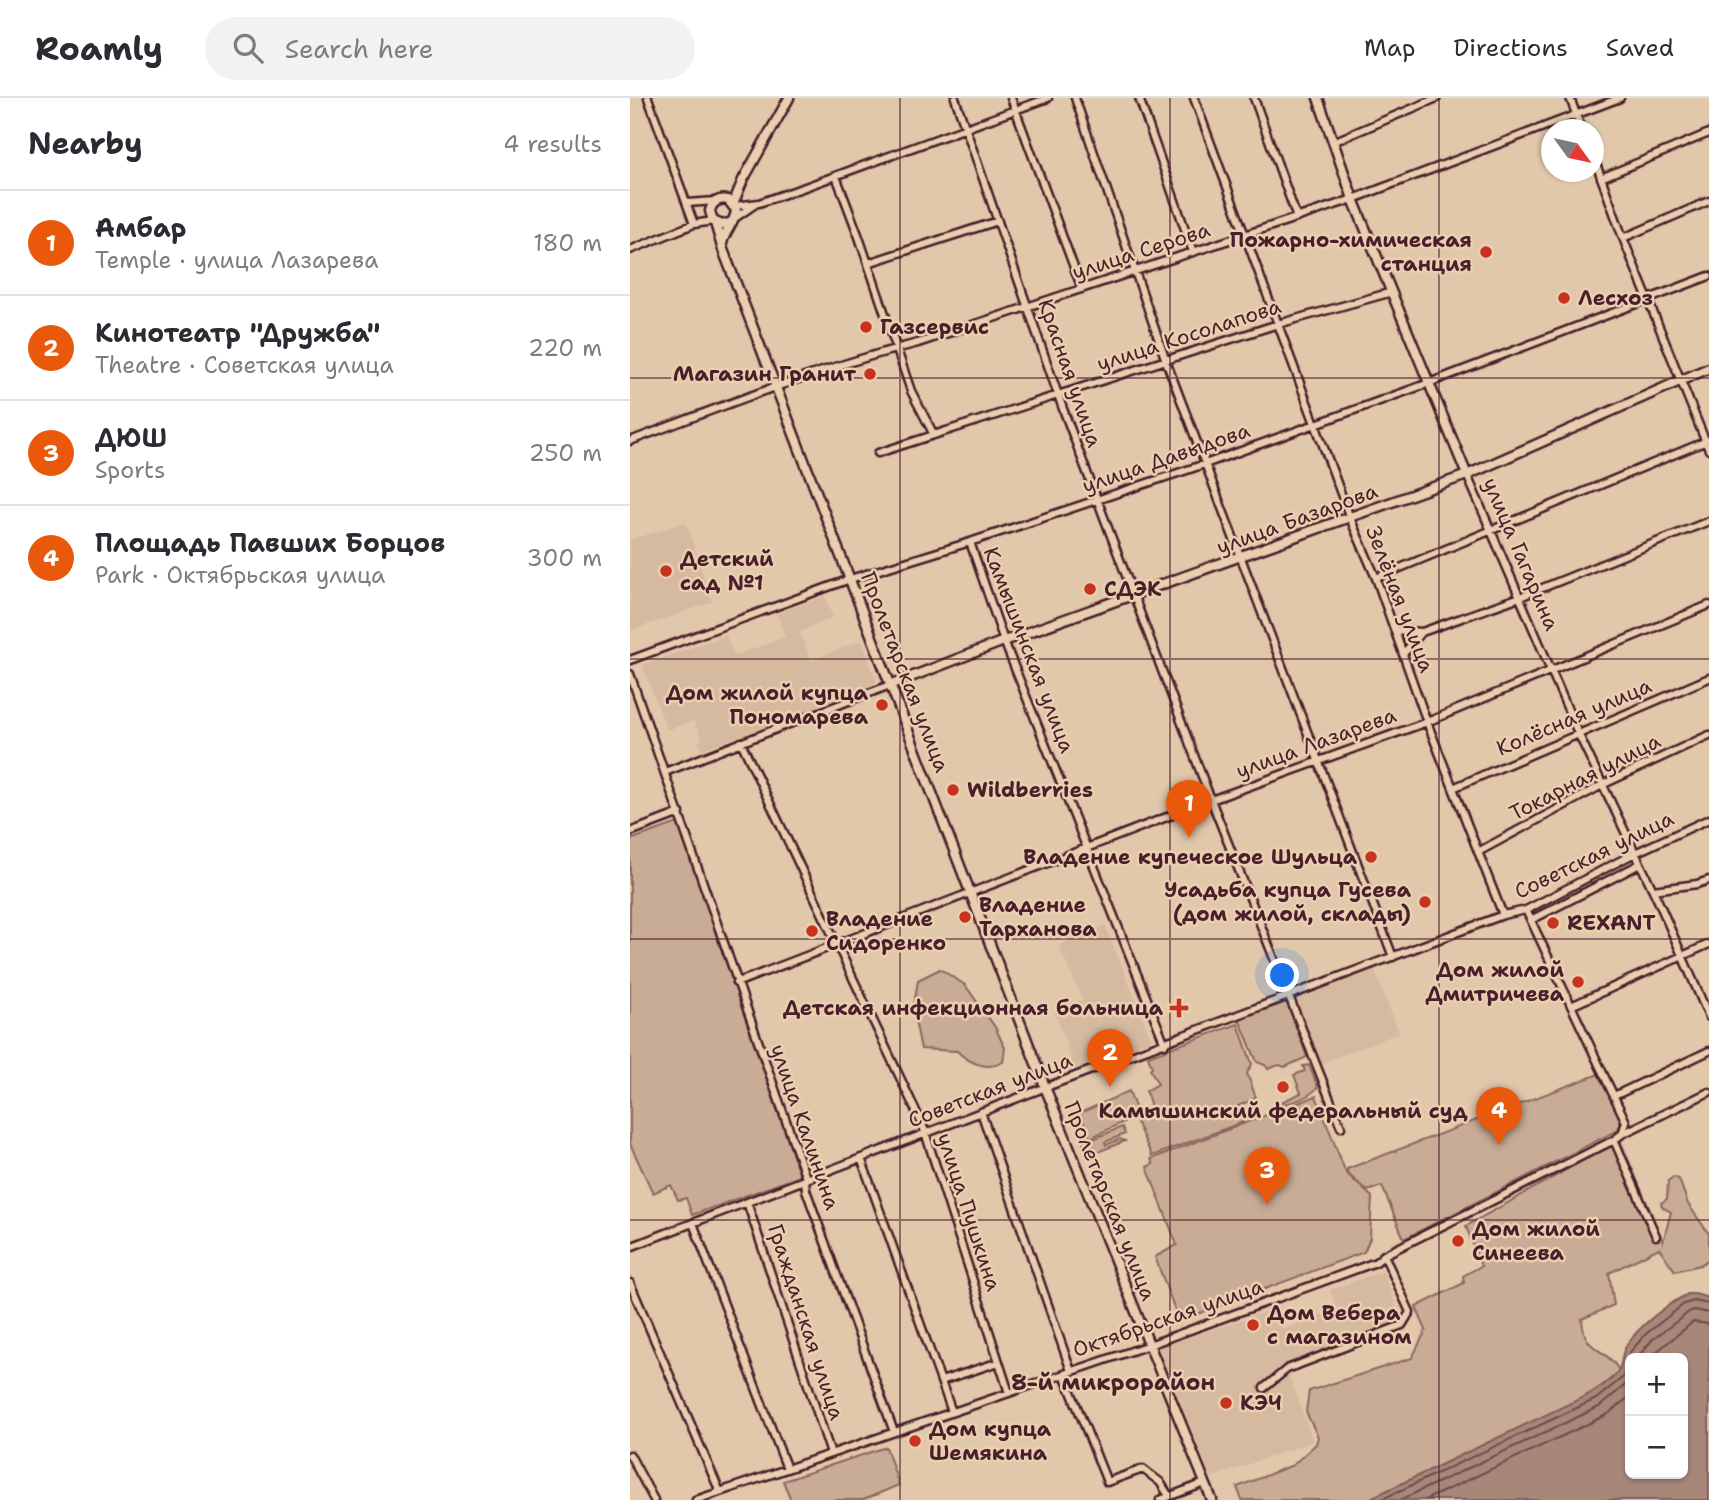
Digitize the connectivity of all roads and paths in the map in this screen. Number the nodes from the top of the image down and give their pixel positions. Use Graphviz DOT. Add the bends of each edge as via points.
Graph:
graph roads {
  1 [pos="648,98"];
  2 [pos="789,98"];
  3 [pos="955,98"];
  4 [pos="1012,98"];
  5 [pos="1048,98"];
  6 [pos="1075,98"];
  7 [pos="1139,98"];
  8 [pos="1194,98"];
  9 [pos="1254,98"];
  10 [pos="1318,98"];
  11 [pos="1437,98"];
  12 [pos="1570,98"];
  13 [pos="1620,98"];
  14 [pos="1016,109"];
  15 [pos="1577,116"];
  16 [pos="1578,119"];
  17 [pos="966,127"];
  18 [pos="1709,133"];
  19 [pos="1333,142"];
  20 [pos="836,176"];
  21 [pos="1604,177"];
  22 [pos="743,180"];
  23 [pos="1602,182"];
  24 [pos="1353,199"];
  25 [pos="720,200"];
  26 [pos="1709,201"];
  27 [pos="687,203"];
  28 [pos="759,203"];
  29 [pos="734,205"];
  30 [pos="710,211"];
  31 [pos="1297,218"];
  32 [pos="733,220"];
  33 [pos="998,221"];
  34 [pos="714,222"];
  35 [pos="694,224"];
  36 [pos="1247,234"];
  37 [pos="1623,238"];
  38 [pos="722,247"];
  39 [pos="630,250"];
  40 [pos="1193,252"];
  41 [pos="868,262"];
  42 [pos="1136,271"];
  43 [pos="1709,276"];
  44 [pos="1082,289"];
  45 [pos="1392,292"];
  46 [pos="1648,300"];
  47 [pos="1028,306"];
  48 [pos="1278,324"];
  49 [pos="897,348"];
  50 [pos="1166,361"];
  51 [pos="1709,368"];
  52 [pos="1680,381"];
  53 [pos="1429,383"];
  54 [pos="776,387"];
  55 [pos="1059,397"];
  56 [pos="1315,423"];
  57 [pos="934,436"];
  58 [pos="630,441"];
  59 [pos="1707,441"];
  60 [pos="1709,450"];
  61 [pos="878,453"];
  62 [pos="1205,464"];
  63 [pos="1467,475"];
  64 [pos="1098,501"];
  65 [pos="1350,518"];
  66 [pos="1709,521"];
  67 [pos="1492,530"];
  68 [pos="970,542"];
  69 [pos="1240,558"];
  70 [pos="1376,578"];
  71 [pos="850,579"];
  72 [pos="1133,596"];
  73 [pos="1520,597"];
  74 [pos="1709,605"];
  75 [pos="1395,630"];
  76 [pos="1422,632"];
  77 [pos="1004,641"];
  78 [pos="1404,653"];
  79 [pos="630,660"];
  80 [pos="1552,670"];
  81 [pos="630,674"];
  82 [pos="1709,678"];
  83 [pos="890,685"];
  84 [pos="1427,722"];
  85 [pos="1578,733"];
  86 [pos="1709,735"];
  87 [pos="741,743"];
  88 [pos="1319,762"];
  89 [pos="665,772"];
  90 [pos="1604,785"];
  91 [pos="1453,788"];
  92 [pos="1211,800"];
  93 [pos="680,813"];
  94 [pos="1709,819"];
  95 [pos="630,832"];
  96 [pos="1087,847"];
  97 [pos="1478,852"];
  98 [pos="1635,853"];
  99 [pos="1640,864"];
  100 [pos="1709,880"];
  101 [pos="1653,890"];
  102 [pos="972,891"];
  103 [pos="1526,910"];
  104 [pos="1503,915"];
  105 [pos="1531,920"];
  106 [pos="835,944"];
  107 [pos="1709,944"];
  108 [pos="1393,957"];
  109 [pos="1683,957"];
  110 [pos="736,983"];
  111 [pos="1288,997"];
  112 [pos="1571,1006"];
  113 [pos="1709,1017"];
  114 [pos="1165,1044"];
  115 [pos="1709,1051"];
  116 [pos="1045,1087"];
  117 [pos="1709,1092"];
  118 [pos="1614,1096"];
  119 [pos="981,1112"];
  120 [pos="1341,1127"];
  121 [pos="925,1133"];
  122 [pos="1622,1134"];
  123 [pos="1614,1140"];
  124 [pos="861,1158"];
  125 [pos="804,1180"];
  126 [pos="747,1202"];
  127 [pos="693,1223"];
  128 [pos="1656,1236"];
  129 [pos="630,1247"];
  130 [pos="1384,1255"];
  131 [pos="630,1283"];
  132 [pos="1149,1345"];
  133 [pos="999,1362"];
  134 [pos="1068,1373"];
  135 [pos="941,1381"];
  136 [pos="1264,1388"];
  137 [pos="1009,1393"];
  138 [pos="952,1412"];
  139 [pos="894,1433"];
  140 [pos="831,1454"];
  141 [pos="630,1455"];
  142 [pos="787,1469"];
  143 [pos="1205,1483"];
  144 [pos="720,1492"];
  145 [pos="1170,1496"];
  146 [pos="654,1500"];
  147 [pos="696,1500"];
  148 [pos="1160,1500"];
  149 [pos="1212,1500"];
  1 -- 27 [label="street"];
  2 -- 22 [label="main road"];
  3 -- 17 [label="street, Красная улица"];
  4 -- 14 [label="street"];
  5 -- 14 [label="street"];
  6 -- 42 [label="street"];
  7 -- 40 [label="street"];
  8 -- 36 [label="street, Зелёная улица"];
  9 -- 31 [label="street"];
  10 -- 19 [label="main road, улица Гагарина"];
  11 -- 19 [label="street"];
  12 -- 15 [label="street"];
  13 -- 15 [label="street, улица Серова"];
  14 -- 17 [label="street"];
  14 -- 44 [label="street"];
  15 -- 16 [label="street"];
  15 -- 24 [label="street, улица Серова"];
  17 -- 20 [label="street"];
  17 -- 33 [label="street, Красная улица"];
  18 -- 21 [label="street"];
  19 -- 24 [label="main road, улица Гагарина"];
  20 -- 28 [label="street"];
  20 -- 41 [label="street"];
  22 -- 25 [label="main road"];
  22 -- 29 [label="main road"];
  23 -- 37 [label="street"];
  24 -- 31 [label="street, улица Серова"];
  24 -- 45 [label="main road, улица Гагарина"];
  25 -- 27 [label="street"];
  25 -- 29 [label="main road"];
  25 -- 30 [label="main road"];
  26 -- 37 [label="street"];
  27 -- 35 [label="street"];
  28 -- 29 [label="street"];
  28 -- 32 [label="street"];
  29 -- 32 [label="main road"];
  30 -- 34 [label="main road"];
  30 -- 35 [label="street"];
  31 -- 36 [label="street, улица Серова"];
  32 -- 34 [label="main road" via="725,225"];
  32 -- 38 [label="main road"];
  33 -- 41 [label="street"];
  33 -- 47 [label="street, Красная улица"];
  34 -- 35 [label="street"];
  34 -- 38 [label="main road, Пролетарская улица"];
  35 -- 39 [label="street"];
  36 -- 40 [label="street, улица Серова"];
  36 -- 48 [label="street, Зелёная улица"];
  37 -- 46 [label="street"];
  38 -- 54 [label="main road, Пролетарская улица"];
  40 -- 42 [label="street, улица Серова"];
  41 -- 49 [label="street"];
  42 -- 44 [label="street, улица Серова"];
  42 -- 50 [label="street"];
  43 -- 46 [label="street, улица Давыдова"];
  44 -- 47 [label="street, улица Серова"];
  45 -- 48 [label="street, улица Косолапова"];
  45 -- 53 [label="main road, улица Гагарина"];
  46 -- 52 [label="street"];
  46 -- 53 [label="street, улица Давыдова"];
  47 -- 49 [label="street, улица Серова"];
  47 -- 55 [label="street, Красная улица"];
  48 -- 50 [label="street, улица Косолапова"];
  48 -- 56 [label="street, Зелёная улица"];
  49 -- 54 [label="street, улица Серова"];
  49 -- 57 [label="street" via="911,391"];
  50 -- 55 [label="street, улица Косолапова"];
  50 -- 62 [label="street"];
  51 -- 52 [label="main road, улица Базарова"];
  52 -- 59 [label="street"];
  52 -- 63 [label="main road, улица Базарова"];
  53 -- 56 [label="street, улица Давыдова"];
  53 -- 63 [label="main road, улица Гагарина"];
  54 -- 58 [label="street, улица Серова"];
  54 -- 71 [label="main road, Пролетарская улица"];
  55 -- 57 [label="street, улица Косолапова"];
  55 -- 64 [label="street, Красная улица"];
  56 -- 62 [label="street, улица Давыдова"];
  56 -- 65 [label="street, Зелёная улица"];
  57 -- 61 [label="street, улица Косолапова"];
  59 -- 60 [label="street"];
  59 -- 67 [label="street"];
  62 -- 64 [label="street, улица Давыдова"];
  62 -- 69 [label="street"];
  63 -- 65 [label="main road, улица Базарова"];
  63 -- 67 [label="street, улица Гагарина"];
  64 -- 68 [label="street, улица Давыдова"];
  64 -- 72 [label="street, Красная улица"];
  65 -- 69 [label="main road, улица Базарова"];
  65 -- 70 [label="street, Зелёная улица"];
  66 -- 73 [label="street"];
  67 -- 70 [label="street"];
  67 -- 73 [label="street, улица Гагарина"];
  68 -- 71 [label="street, улица Давыдова"];
  68 -- 77 [label="street, Камышинская улица"];
  69 -- 72 [label="main road, улица Базарова"];
  69 -- 88 [label="street"];
  70 -- 75 [label="street, Зелёная улица"];
  71 -- 79 [label="street, улица Давыдова"];
  71 -- 83 [label="main road, Пролетарская улица"];
  72 -- 77 [label="main road, улица Базарова"];
  72 -- 92 [label="street, Красная улица"];
  73 -- 76 [label="street"];
  73 -- 80 [label="street, улица Гагарина"];
  74 -- 80 [label="street, улица Лазарева"];
  75 -- 76 [label="street"];
  75 -- 78 [label="street, Зелёная улица"];
  76 -- 78 [label="street"];
  77 -- 83 [label="main road, улица Базарова"];
  77 -- 96 [label="street, Камышинская улица"];
  78 -- 84 [label="street, Зелёная улица"];
  80 -- 84 [label="street, улица Лазарева"];
  80 -- 85 [label="street, улица Гагарина"];
  81 -- 89 [label="street, улица Калинина"];
  82 -- 85 [label="street, Колёсная улица"];
  83 -- 87 [label="street"];
  83 -- 102 [label="main road, Пролетарская улица"];
  84 -- 88 [label="street, улица Лазарева"];
  84 -- 91 [label="street, Зелёная улица"];
  85 -- 90 [label="street, улица Гагарина"];
  85 -- 91 [label="street, Колёсная улица"];
  86 -- 90 [label="street, Токарная улица"];
  87 -- 89 [label="street"];
  87 -- 106 [label="street, улица Пушкина"];
  88 -- 92 [label="street, улица Лазарева"];
  88 -- 108 [label="street"];
  89 -- 93 [label="street, улица Калинина"];
  90 -- 97 [label="street, Токарная улица"];
  90 -- 98 [label="street, улица Гагарина"];
  91 -- 97 [label="street, Зелёная улица"];
  92 -- 96 [label="street, улица Лазарева"];
  92 -- 111 [label="street, Красная улица"];
  93 -- 95 [label="street"];
  93 -- 110 [label="street, улица Калинина"];
  94 -- 98 [label="street, Советская улица"];
  96 -- 102 [label="street, улица Лазарева"];
  96 -- 114 [label="street, Камышинская улица"];
  97 -- 104 [label="street, Зелёная улица"];
  98 -- 99 [label="street, улица Гагарина"];
  98 -- 103 [label="street, Советская улица"];
  99 -- 101 [label="street, улица Гагарина"];
  99 -- 105 [label="street"];
  100 -- 101 [label="street"];
  101 -- 109 [label="street, улица Гагарина"];
  102 -- 106 [label="street, улица Лазарева"];
  102 -- 116 [label="main road, Пролетарская улица"];
  103 -- 104 [label="street, Советская улица"];
  103 -- 105 [label="street"];
  104 -- 108 [label="street, Советская улица"];
  105 -- 112 [label="street"];
  106 -- 110 [label="street, улица Лазарева"];
  106 -- 121 [label="street, улица Пушкина"];
  107 -- 109 [label="street"];
  108 -- 111 [label="street, Советская улица"];
  109 -- 112 [label="street"];
  109 -- 113 [label="street, улица Гагарина"];
  110 -- 125 [label="street, улица Калинина"];
  111 -- 114 [label="street, Советская улица"];
  111 -- 120 [label="street, Красная улица"];
  112 -- 118 [label="street"];
  114 -- 116 [label="street, Советская улица"];
  115 -- 118 [label="street"];
  116 -- 119 [label="street, Советская улица"];
  116 -- 132 [label="main road, Пролетарская улица"];
  117 -- 122 [label="street, Октябрьская улица"];
  118 -- 122 [label="street" via="1626,1122"];
  119 -- 121 [label="street, Советская улица"];
  119 -- 134 [label="street"];
  121 -- 124 [label="street, Советская улица"];
  121 -- 133 [label="street, улица Пушкина"];
  122 -- 123 [label="street, Октябрьская улица"];
  123 -- 128 [label="street"];
  123 -- 130 [label="street, Октябрьская улица"];
  124 -- 125 [label="street, Советская улица"];
  124 -- 135 [label="street"];
  125 -- 126 [label="street, Советская улица"];
  125 -- 139 [label="street, улица Калинина"];
  126 -- 127 [label="street, Советская улица"];
  126 -- 140 [label="street, Гражданская улица"];
  127 -- 129 [label="street, Советская улица"];
  127 -- 142 [label="street"];
  130 -- 132 [label="street, Октябрьская улица" via="1376,1262"];
  130 -- 136 [label="street" via="1410,1312 1408,1319 1396,1329 1287,1369"];
  131 -- 144 [label="street"];
  132 -- 134 [label="street, Октябрьская улица"];
  132 -- 143 [label="main road, Пролетарская улица"];
  133 -- 135 [label="street"];
  133 -- 137 [label="street, улица Пушкина"];
  134 -- 137 [label="street, Октябрьская улица"];
  134 -- 145 [label="street" via="1107,1482 1143,1469"];
  135 -- 138 [label="street"];
  137 -- 138 [label="street, Октябрьская улица"];
  138 -- 139 [label="street, Октябрьская улица"];
  139 -- 140 [label="street, Октябрьская улица"];
  140 -- 142 [label="street, Октябрьская улица"];
  141 -- 146 [label="street"];
  142 -- 144 [label="street, Октябрьская улица"];
  143 -- 145 [label="street"];
  143 -- 149 [label="main road, Пролетарская улица"];
  144 -- 147 [label="street, Октябрьская улица"];
  145 -- 148 [label="street"];
}
